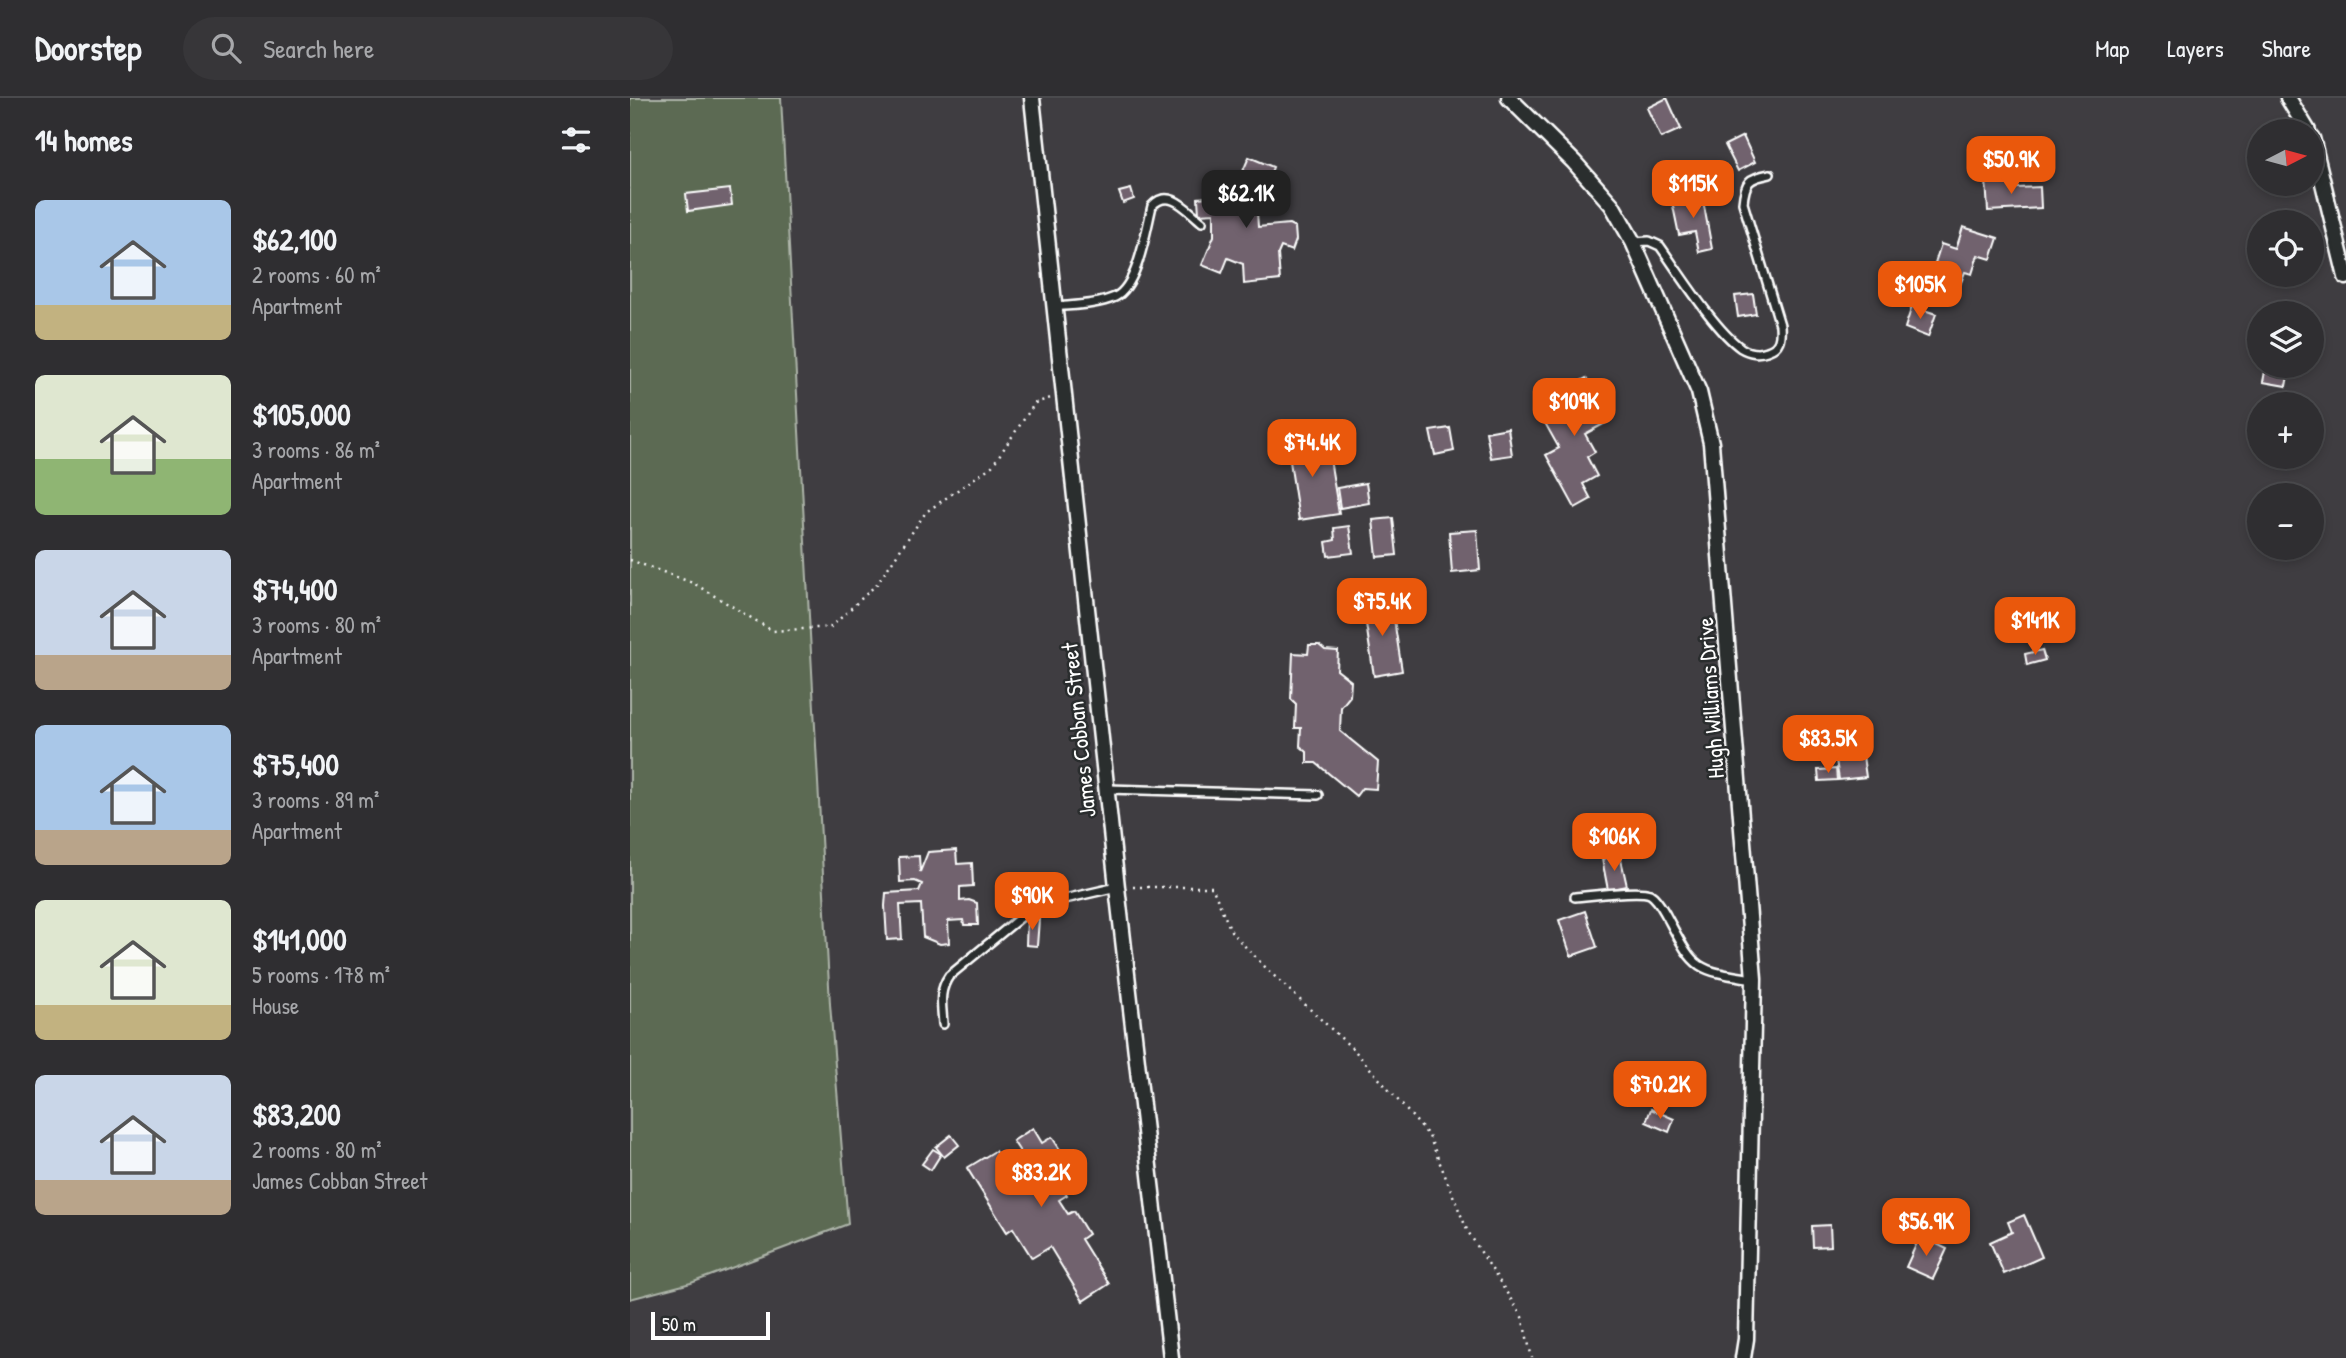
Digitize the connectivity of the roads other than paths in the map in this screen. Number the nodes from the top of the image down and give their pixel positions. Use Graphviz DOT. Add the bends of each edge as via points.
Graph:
graph roads {
  1 [pos="1032,98"];
  2 [pos="1508,98"];
  3 [pos="2288,98"];
  4 [pos="2301,119"];
  5 [pos="1770,174"];
  6 [pos="2324,187"];
  7 [pos="1202,222"];
  8 [pos="1633,242"];
  9 [pos="2346,277"];
  10 [pos="1055,307"];
  11 [pos="1108,789"];
  12 [pos="1318,795"];
  13 [pos="1117,887"];
  14 [pos="1575,897"];
  15 [pos="1754,979"];
  16 [pos="943,1024"];
  17 [pos="1171,1358"];
  18 [pos="1743,1358"];
  1 -- 10 [label="street, James Cobban Street"];
  2 -- 8 [label="street, Hugh Williams Drive" via="1612,205"];
  3 -- 4 [label="street"];
  5 -- 8 [label="lane" via="1749,181 1743,203 1780,325 1781,337 1770,350 1742,348 1722,330 1660,246"];
  6 -- 9 [label="street"];
  7 -- 10 [label="lane" via="1175,200 1158,200 1152,206 1132,279 1119,295 1101,302"];
  8 -- 15 [label="street, Hugh Williams Drive" via="1699,392 1711,443"];
  10 -- 11 [label="street, James Cobban Street"];
  11 -- 12 [label="lane"];
  11 -- 13 [label="street, James Cobban Street"];
  13 -- 16 [label="lane" via="1027,912 949,976 941,996"];
  13 -- 17 [label="street, James Cobban Street"];
  14 -- 15 [label="lane" via="1650,894 1700,968"];
  15 -- 18 [label="street, Hugh Williams Drive"];
}
